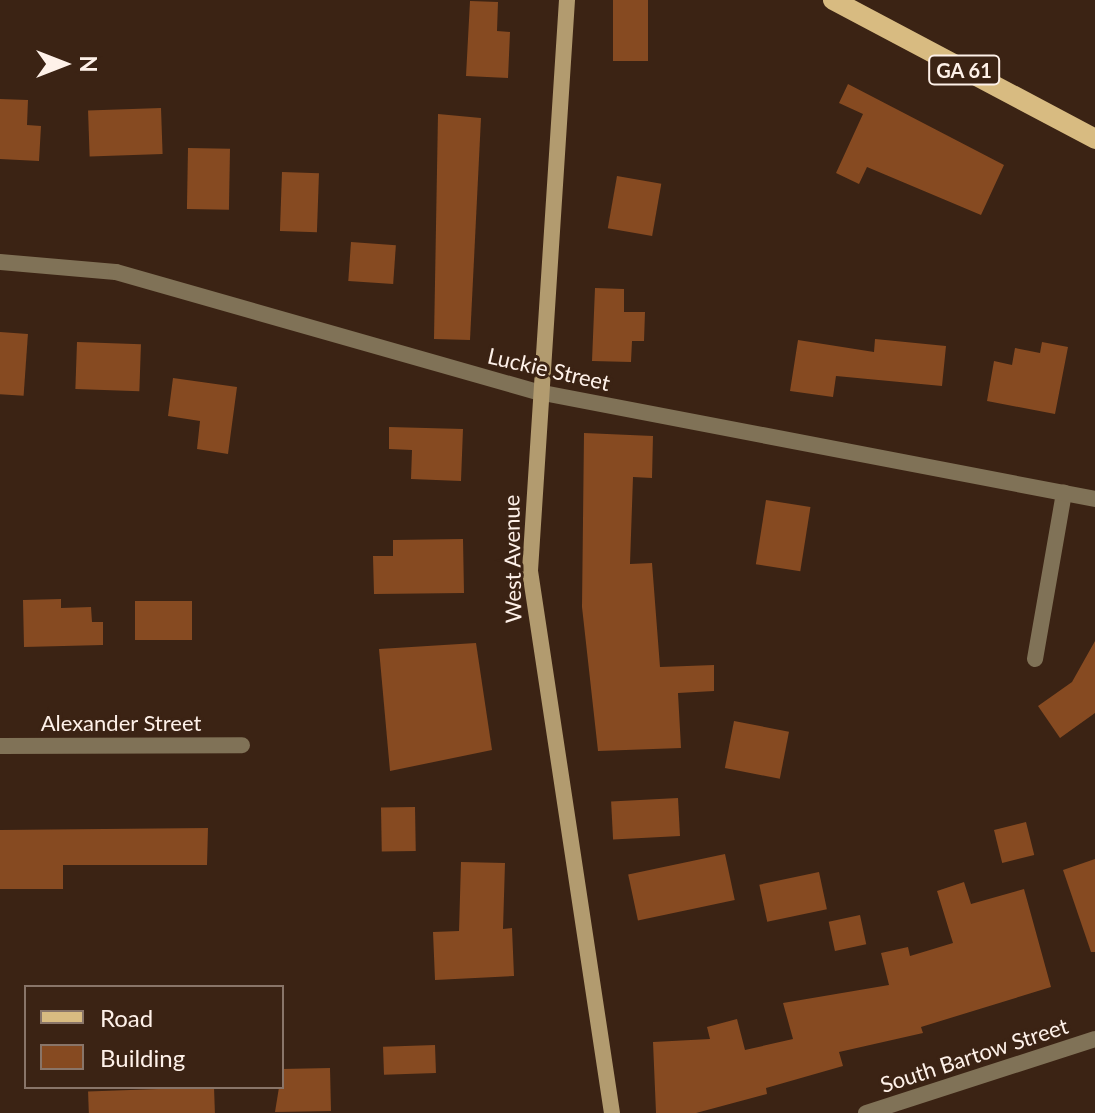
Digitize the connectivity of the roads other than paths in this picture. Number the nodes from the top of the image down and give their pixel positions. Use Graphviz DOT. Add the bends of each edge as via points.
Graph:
graph roads {
  1 [pos="567,0"];
  2 [pos="833,0"];
  3 [pos="1095,139"];
  4 [pos="0,262"];
  5 [pos="538,392"];
  6 [pos="1064,493"];
  7 [pos="1095,499"];
  8 [pos="1035,659"];
  9 [pos="242,745"];
  10 [pos="0,746"];
  11 [pos="1095,1039"];
  12 [pos="612,1113"];
  13 [pos="866,1113"];
  1 -- 5 [label="street, West Avenue"];
  2 -- 3 [label="main road, GA 61"];
  4 -- 5 [label="street, Luckie Street" via="116,272"];
  5 -- 6 [label="street, Luckie Street"];
  5 -- 12 [label="street, West Avenue" via="530,514 534,628"];
  6 -- 7 [label="street, Luckie Street"];
  6 -- 8 [label="street"];
  9 -- 10 [label="street, Alexander Street"];
  11 -- 13 [label="street, South Bartow Street"];
}
